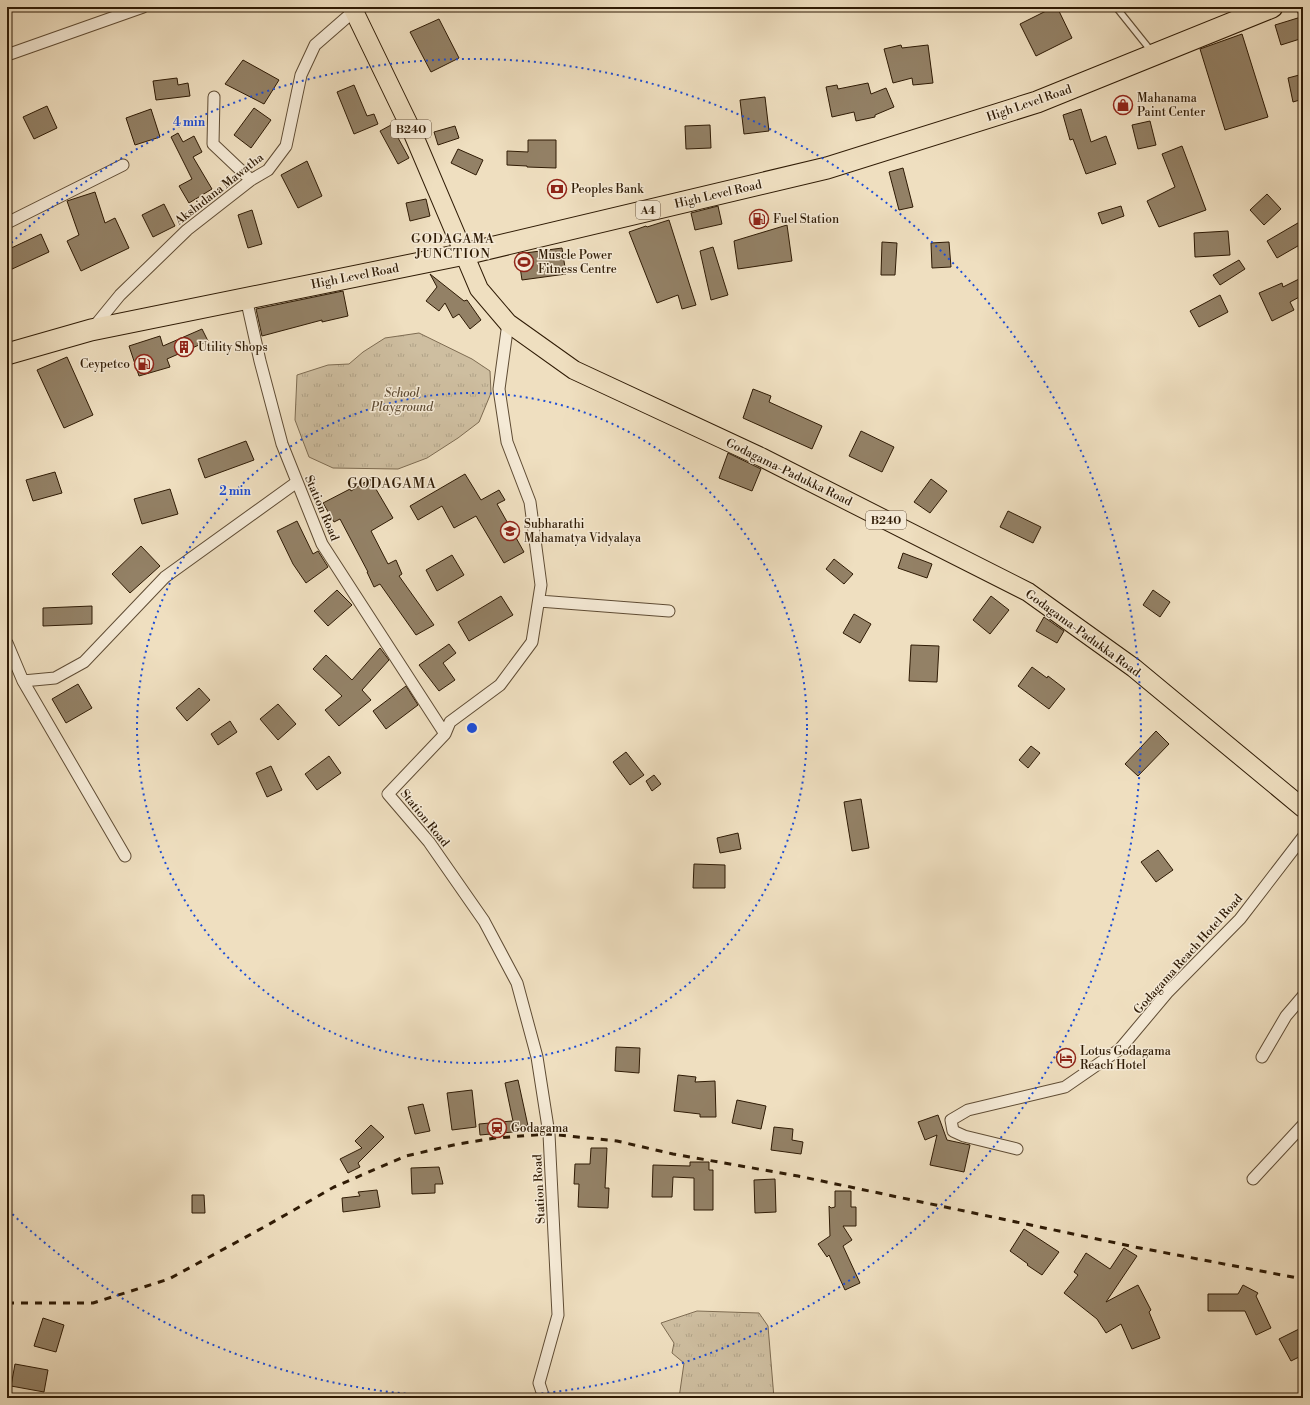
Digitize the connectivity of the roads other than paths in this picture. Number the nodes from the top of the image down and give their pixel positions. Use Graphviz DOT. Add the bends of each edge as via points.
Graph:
graph roads {
  1 [pos="143,7"];
  2 [pos="1116,7"];
  3 [pos="1272,7"];
  4 [pos="1302,7"];
  5 [pos="353,9"];
  6 [pos="1303,10"];
  7 [pos="7,55"];
  8 [pos="1154,55"];
  9 [pos="214,97"];
  10 [pos="123,165"];
  11 [pos="251,180"];
  12 [pos="7,223"];
  13 [pos="465,254"];
  14 [pos="246,298"];
  15 [pos="508,323"];
  16 [pos="91,330"];
  17 [pos="7,354"];
  18 [pos="297,482"];
  19 [pos="538,601"];
  20 [pos="669,611"];
  21 [pos="7,643"];
  22 [pos="23,682"];
  23 [pos="445,734"];
  24 [pos="1303,808"];
  25 [pos="1303,837"];
  26 [pos="125,856"];
  27 [pos="1303,996"];
  28 [pos="1262,1057"];
  29 [pos="1303,1125"];
  30 [pos="1017,1149"];
  31 [pos="1253,1179"];
  32 [pos="544,1398"];
  1 -- 7 [label="street"];
  2 -- 8 [label="lane"];
  3 -- 8 [label="highway, High Level Road / A4"];
  4 -- 6 [label="street"];
  5 -- 11 [label="street, Akshidana Mawatha" via="315,45 301,75 286,146 268,170"];
  5 -- 13 [label="main road, B240" via="411,129"];
  8 -- 13 [label="highway, High Level Road / A4" via="1037,102 827,168"];
  9 -- 11 [label="street" via="213,144"];
  10 -- 12 [label="street"];
  11 -- 16 [label="street, Akshidana Mawatha" via="186,230 120,295"];
  13 -- 14 [label="highway, High Level Road / A4"];
  13 -- 15 [label="main road, Godagama-Padukka Road / B240" via="479,289"];
  14 -- 16 [label="highway, High Level Road / A4"];
  14 -- 18 [label="street, Station Road" via="282,444"];
  15 -- 19 [label="street" via="499,389 507,442 530,502 541,585"];
  15 -- 24 [label="main road, Godagama-Padukka Road / B240" via="574,370 761,456 1028,592 1134,668"];
  16 -- 17 [label="highway, High Level Road / A4"];
  18 -- 22 [label="street" via="165,577 84,662 55,678"];
  18 -- 23 [label="street, Station Road" via="322,544"];
  19 -- 20 [label="street"];
  19 -- 23 [label="street" via="532,642 500,685 450,722"];
  21 -- 22 [label="street"];
  22 -- 26 [label="street"];
  23 -- 32 [label="street, Station Road" via="388,794 429,842 484,921 517,983 537,1057 549,1134 558,1315 539,1383"];
  25 -- 30 [label="street, Godagama Reach Hotel Road" via="1240,918 1167,993 1120,1049 1065,1087 968,1110 951,1120 953,1131 964,1136"];
  27 -- 28 [label="street" via="1286,1016"];
  29 -- 31 [label="street"];
}
